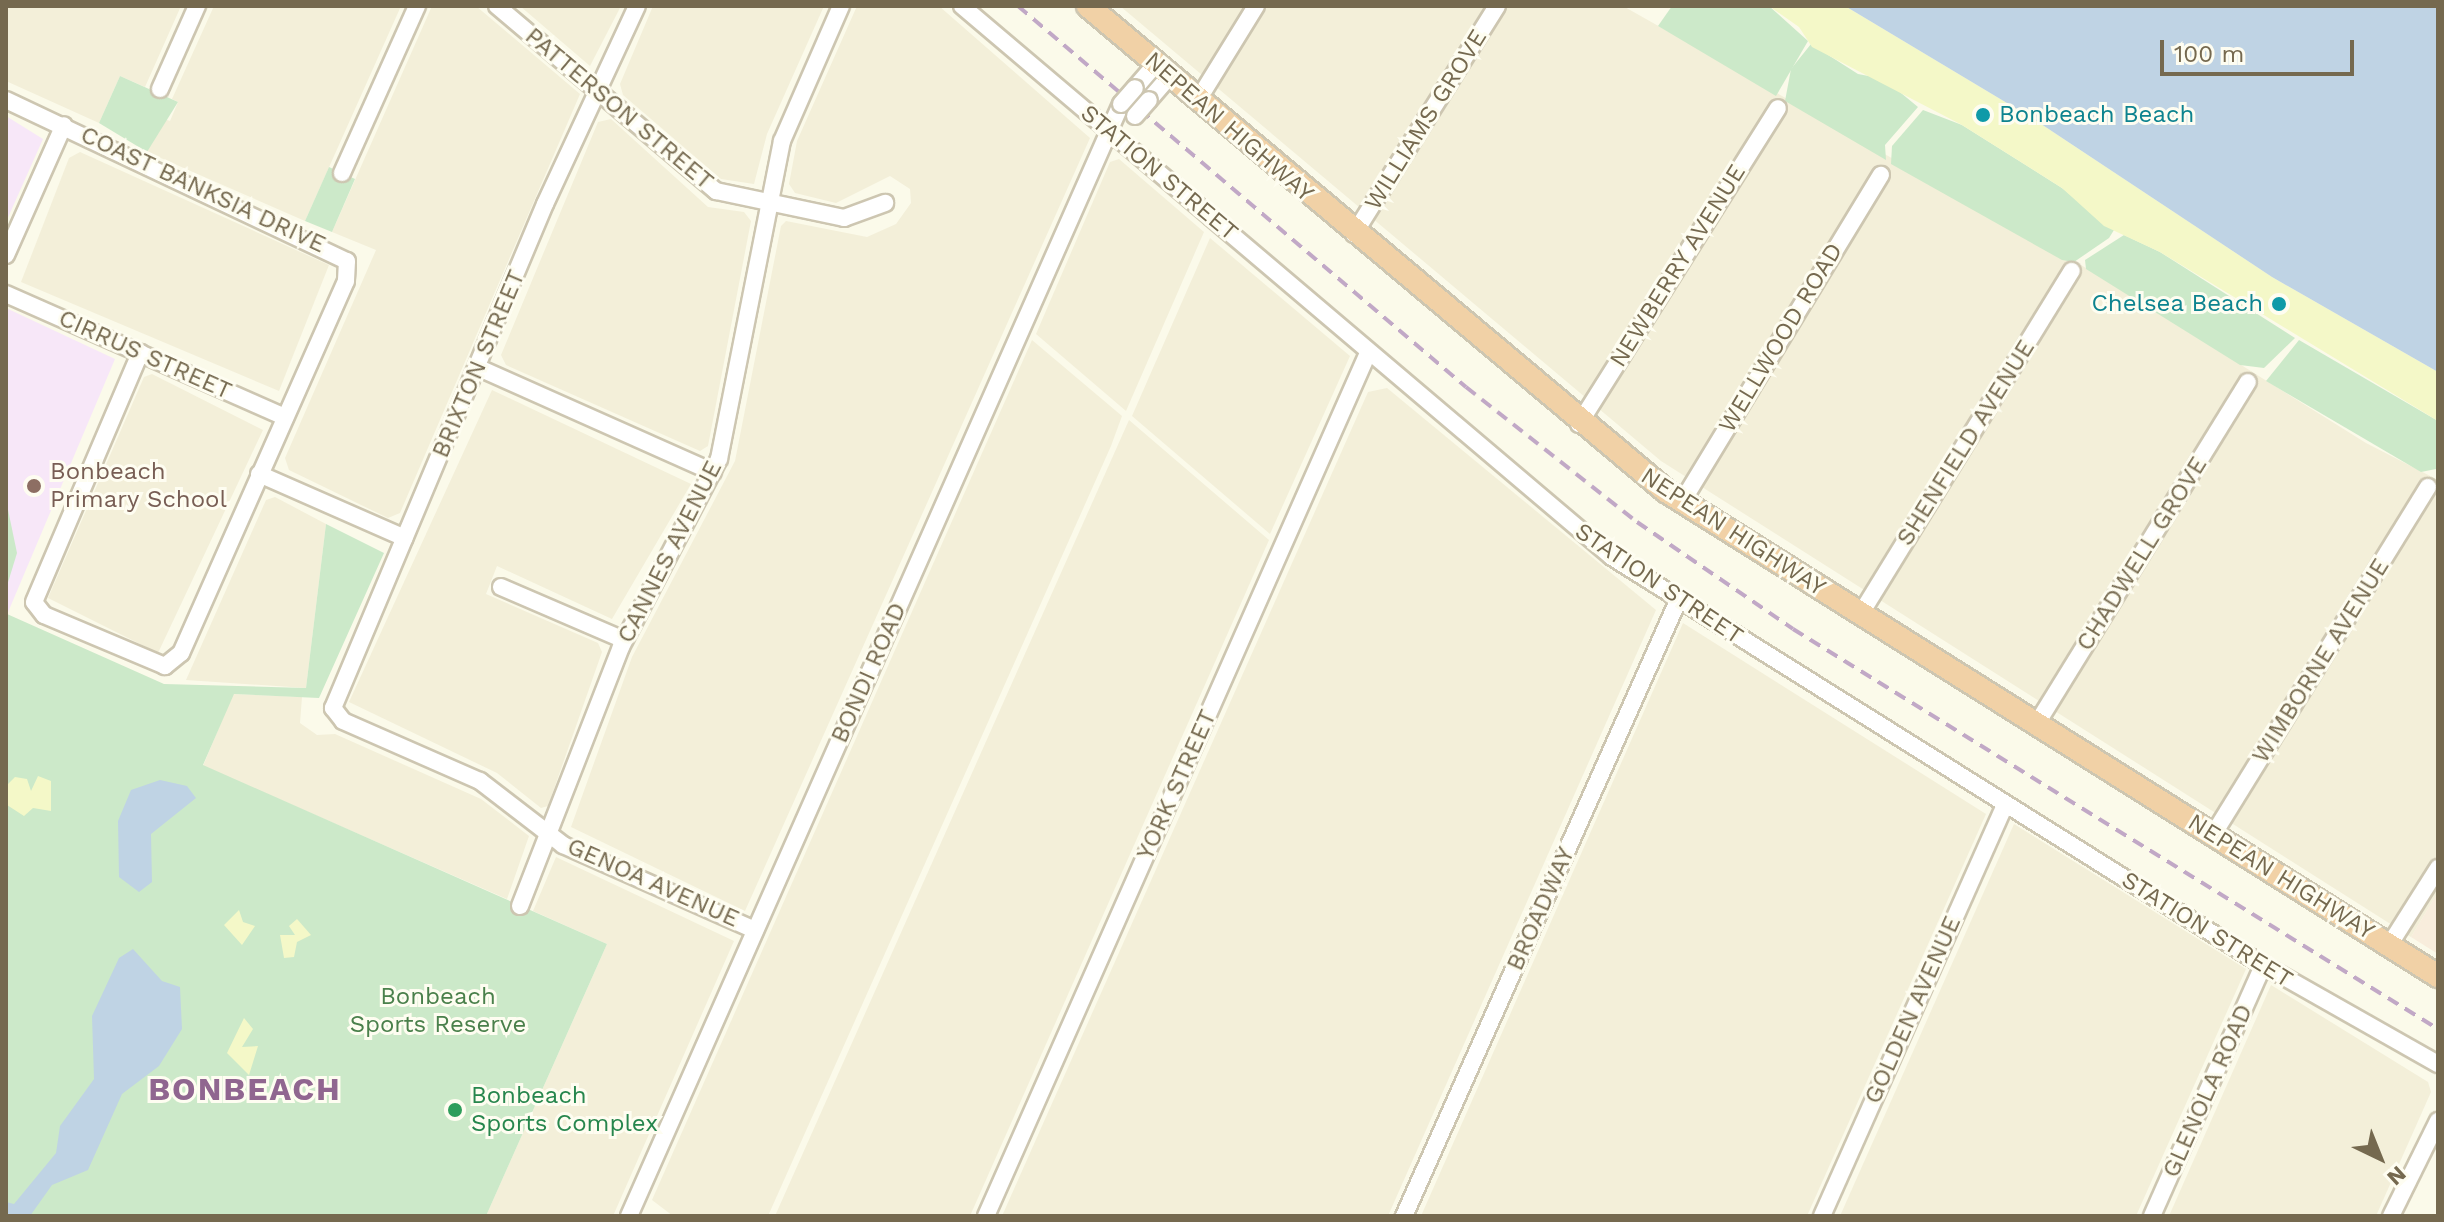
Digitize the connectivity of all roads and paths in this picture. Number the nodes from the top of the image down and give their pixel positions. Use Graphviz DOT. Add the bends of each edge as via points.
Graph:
graph roads {
  1 [pos="197,6"];
  2 [pos="417,6"];
  3 [pos="497,6"];
  4 [pos="637,6"];
  5 [pos="841,6"];
  6 [pos="962,6"];
  7 [pos="1088,6"];
  8 [pos="1256,6"];
  9 [pos="1497,6"];
  10 [pos="1163,70"];
  11 [pos="160,89"];
  12 [pos="598,92"];
  13 [pos="6,100"];
  14 [pos="1198,100"];
  15 [pos="1778,108"];
  16 [pos="64,125"];
  17 [pos="1112,131"];
  18 [pos="342,173"];
  19 [pos="1881,175"];
  20 [pos="770,203"];
  21 [pos="885,203"];
  22 [pos="1354,234"];
  23 [pos="6,255"];
  24 [pos="2072,271"];
  25 [pos="6,294"];
  26 [pos="140,353"];
  27 [pos="1368,353"];
  28 [pos="479,368"];
  29 [pos="2248,382"];
  30 [pos="285,417"];
  31 [pos="1579,424"];
  32 [pos="713,472"];
  33 [pos="259,474"];
  34 [pos="2428,487"];
  35 [pos="1682,502"];
  36 [pos="405,538"];
  37 [pos="501,587"];
  38 [pos="1678,601"];
  39 [pos="1860,615"];
  40 [pos="624,640"];
  41 [pos="343,721"];
  42 [pos="2036,725"];
  43 [pos="2005,805"];
  44 [pos="551,835"];
  45 [pos="2213,835"];
  46 [pos="2438,868"];
  47 [pos="520,906"];
  48 [pos="755,930"];
  49 [pos="2390,944"];
  50 [pos="2263,965"];
  51 [pos="2438,976"];
  52 [pos="2435,1065"];
  53 [pos="2438,1121"];
  54 [pos="2438,1133"];
  55 [pos="2421,1147"];
  56 [pos="629,1216"];
  57 [pos="986,1216"];
  58 [pos="1404,1216"];
  59 [pos="1822,1216"];
  60 [pos="2152,1216"];
  61 [pos="2391,1216"];
  1 -- 11 [label="street"];
  2 -- 18 [label="street"];
  3 -- 12 [label="street, PATTERSON STREET"];
  4 -- 12 [label="street, BRIXTON STREET"];
  5 -- 20 [label="street, CANNES AVENUE" via="784,136"];
  6 -- 17 [label="street, STATION STREET"];
  7 -- 10 [label="highway, NEPEAN HIGHWAY"];
  8 -- 14 [label="street"];
  9 -- 22 [label="street, WILLIAMS GROVE"];
  10 -- 14 [label="highway, NEPEAN HIGHWAY"];
  10 -- 17 [label="street, bridge" via="1149,100"];
  10 -- 17 [label="street, BONDI ROAD, bridge" via="1121,104"];
  12 -- 20 [label="street, PATTERSON STREET" via="712,189"];
  12 -- 28 [label="street, BRIXTON STREET"];
  13 -- 16 [label="street, COAST BANKSIA DRIVE"];
  14 -- 22 [label="highway, NEPEAN HIGHWAY"];
  15 -- 31 [label="street, NEWBERRY AVENUE"];
  16 -- 23 [label="street"];
  16 -- 30 [label="street, COAST BANKSIA DRIVE" via="345,257 346,281"];
  17 -- 27 [label="street, STATION STREET"];
  17 -- 48 [label="street, BONDI ROAD"];
  19 -- 35 [label="street, WELLWOOD ROAD"];
  20 -- 21 [label="street, PATTERSON STREET" via="849,219"];
  20 -- 32 [label="street, CANNES AVENUE"];
  22 -- 31 [label="highway, NEPEAN HIGHWAY"];
  24 -- 39 [label="street, SHENFIELD AVENUE"];
  25 -- 26 [label="street, CIRRUS STREET"];
  26 -- 30 [label="street, CIRRUS STREET"];
  26 -- 33 [label="street, COAST BANKSIA DRIVE" via="39,582 39,612 154,664 171,665"];
  27 -- 38 [label="street, STATION STREET" via="1567,522"];
  27 -- 57 [label="street, YORK STREET"];
  28 -- 32 [label="street"];
  28 -- 36 [label="street, BRIXTON STREET"];
  29 -- 42 [label="street, CHADWELL GROVE"];
  30 -- 33 [label="street, COAST BANKSIA DRIVE"];
  31 -- 35 [label="highway, NEPEAN HIGHWAY"];
  32 -- 40 [label="street, CANNES AVENUE"];
  33 -- 36 [label="street"];
  34 -- 45 [label="street, WIMBORNE AVENUE"];
  35 -- 39 [label="highway, NEPEAN HIGHWAY"];
  36 -- 41 [label="street, BRIXTON STREET" via="332,696"];
  37 -- 40 [label="street"];
  38 -- 43 [label="street, STATION STREET"];
  38 -- 58 [label="street, BROADWAY"];
  39 -- 42 [label="highway, NEPEAN HIGHWAY"];
  40 -- 44 [label="street, CANNES AVENUE"];
  41 -- 44 [label="street, GENOA AVENUE" via="480,781"];
  42 -- 45 [label="highway, NEPEAN HIGHWAY"];
  43 -- 50 [label="street, STATION STREET"];
  43 -- 59 [label="street, GOLDEN AVENUE"];
  44 -- 47 [label="street, CANNES AVENUE"];
  44 -- 48 [label="street, GENOA AVENUE"];
  45 -- 49 [label="highway, NEPEAN HIGHWAY"];
  46 -- 49 [label="street"];
  48 -- 56 [label="street, BONDI ROAD"];
  49 -- 51 [label="highway, NEPEAN HIGHWAY"];
  50 -- 52 [label="street, STATION STREET"];
  50 -- 60 [label="street, GLENOLA ROAD"];
  53 -- 55 [label="street"];
  54 -- 55 [label="street"];
  55 -- 61 [label="street"];
}
